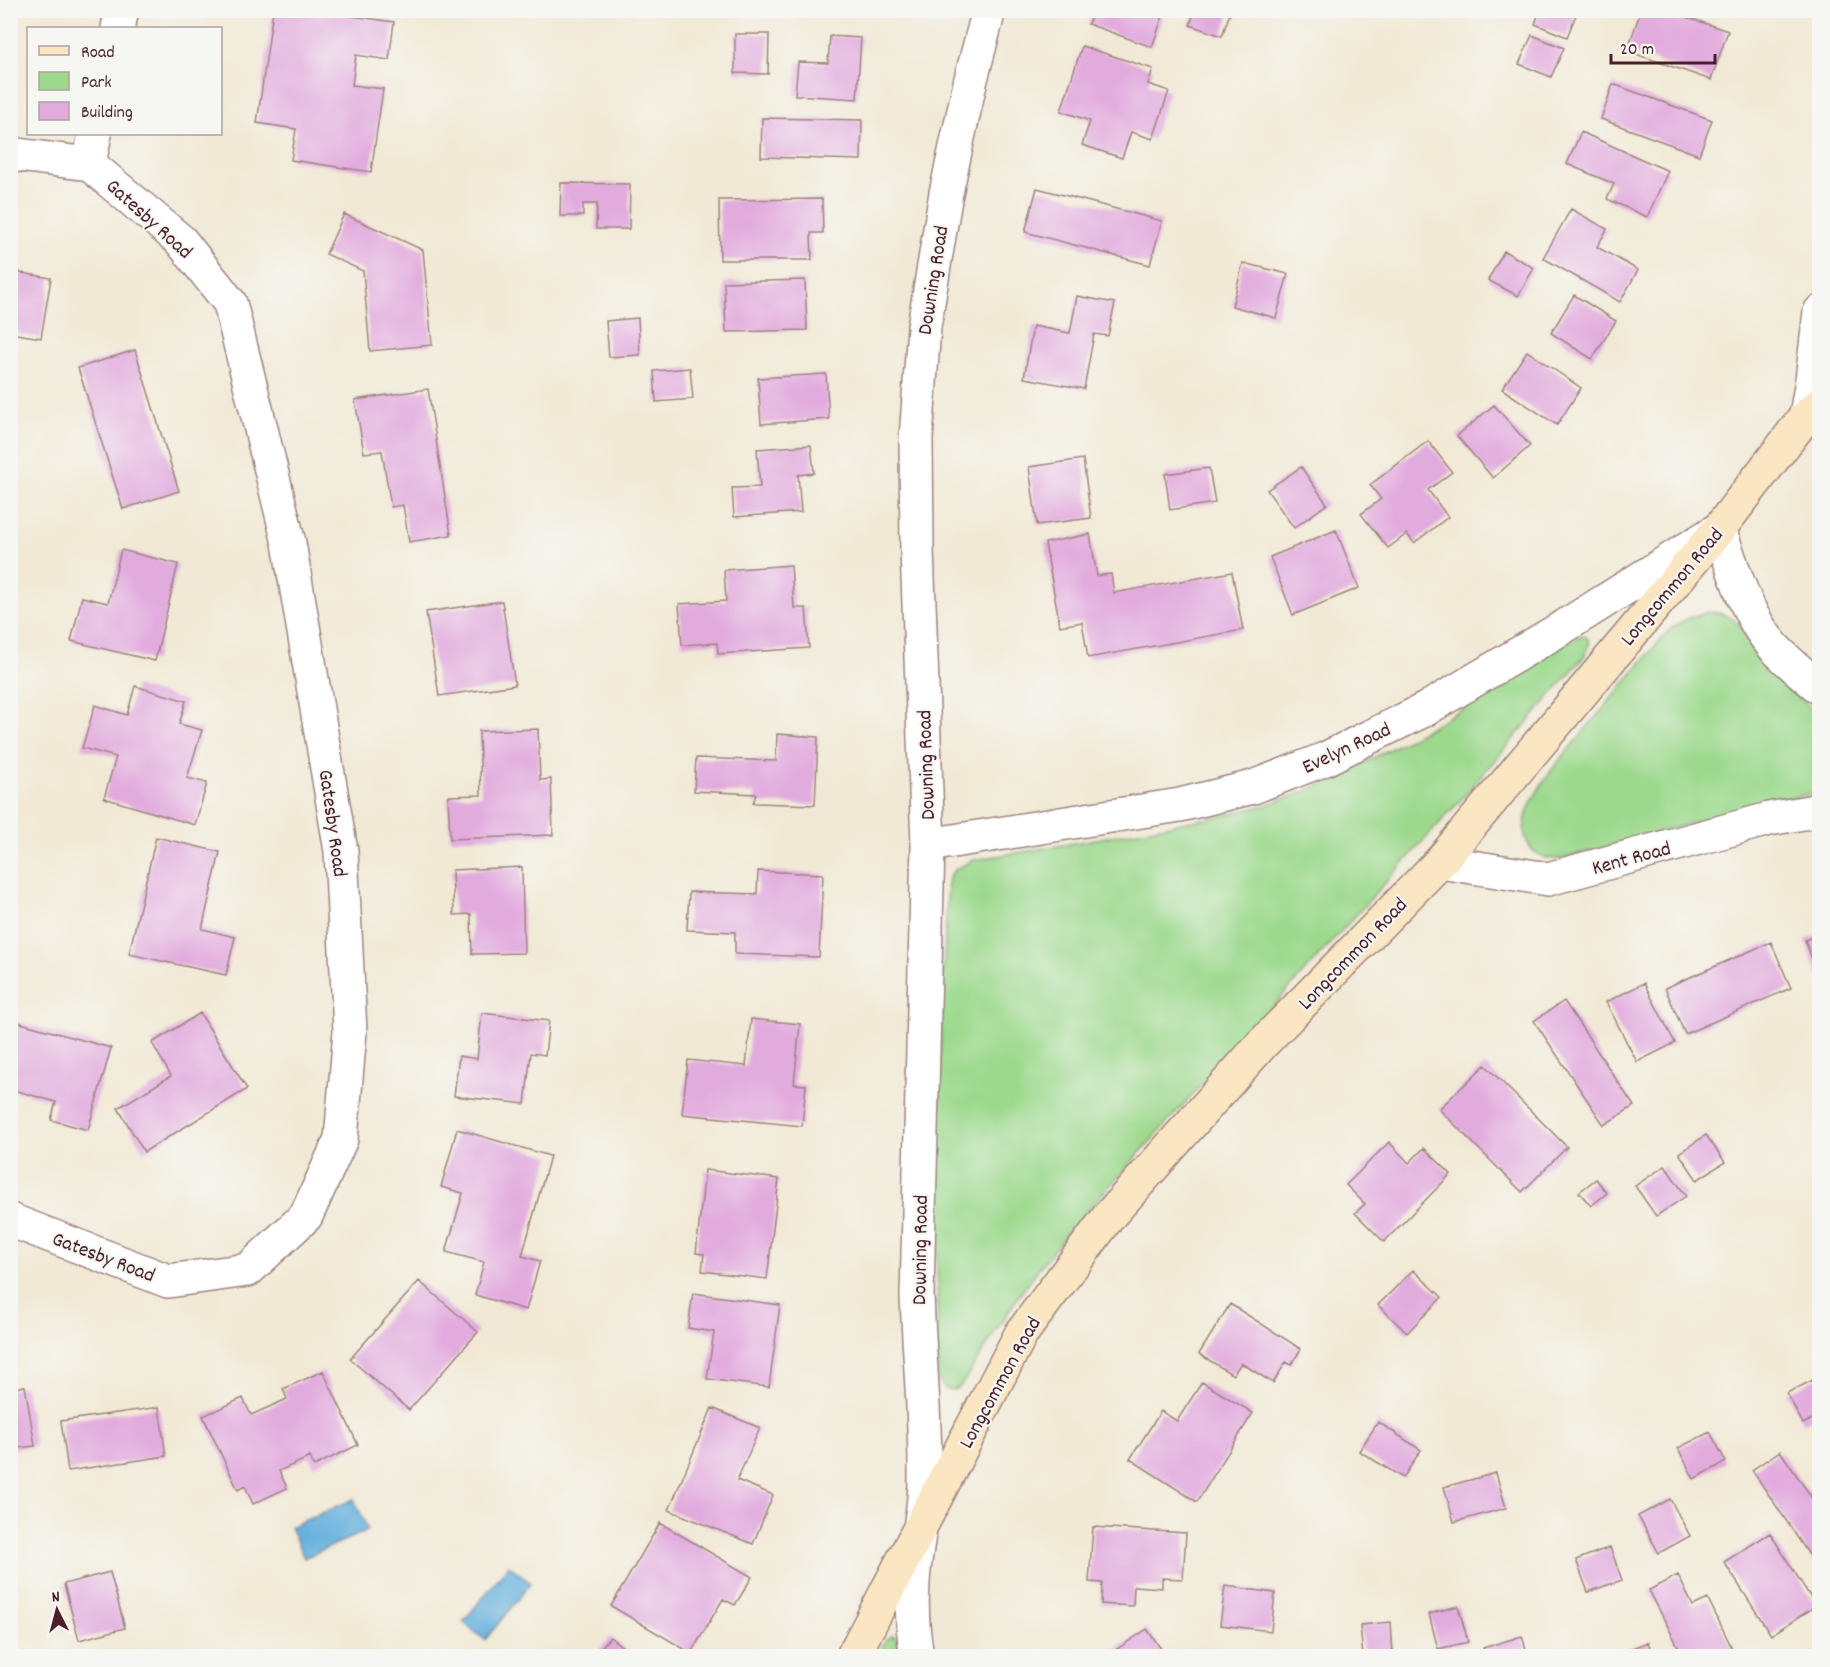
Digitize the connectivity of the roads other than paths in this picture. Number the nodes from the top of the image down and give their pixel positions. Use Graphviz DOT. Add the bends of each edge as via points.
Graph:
graph roads {
  1 [pos="122,10"];
  2 [pos="989,10"];
  3 [pos="118,27"];
  4 [pos="92,149"];
  5 [pos="10,154"];
  6 [pos="1820,312"];
  7 [pos="1813,410"];
  8 [pos="1719,529"];
  9 [pos="1820,688"];
  10 [pos="1820,810"];
  11 [pos="928,844"];
  12 [pos="1440,861"];
  13 [pos="10,1220"];
  14 [pos="921,1526"];
  15 [pos="853,1656"];
  16 [pos="917,1656"];
  1 -- 3 [label="street"];
  2 -- 11 [label="street, Downing Road" via="946,193 924,327 916,439"];
  4 -- 5 [label="street"];
  4 -- 13 [label="street, Gatesby Road" via="181,241 230,303 289,543 341,850 349,1042 341,1139 306,1216 248,1269 168,1281"];
  6 -- 7 [label="street"];
  7 -- 8 [label="street, Longcommon Road"];
  8 -- 9 [label="street" via="1753,617 1773,646"];
  8 -- 11 [label="street, Evelyn Road" via="1436,703 1325,759 1253,787 1180,805"];
  8 -- 12 [label="street, Longcommon Road"];
  10 -- 12 [label="street, Kent Road" via="1769,819 1548,879"];
  11 -- 14 [label="street, Downing Road" via="917,1296 924,1408"];
  12 -- 14 [label="street, Longcommon Road" via="1262,1044 1108,1216 1021,1334"];
  14 -- 15 [label="street, Longcommon Road"];
  14 -- 16 [label="street, Longcommon Road" via="912,1603"];
}
